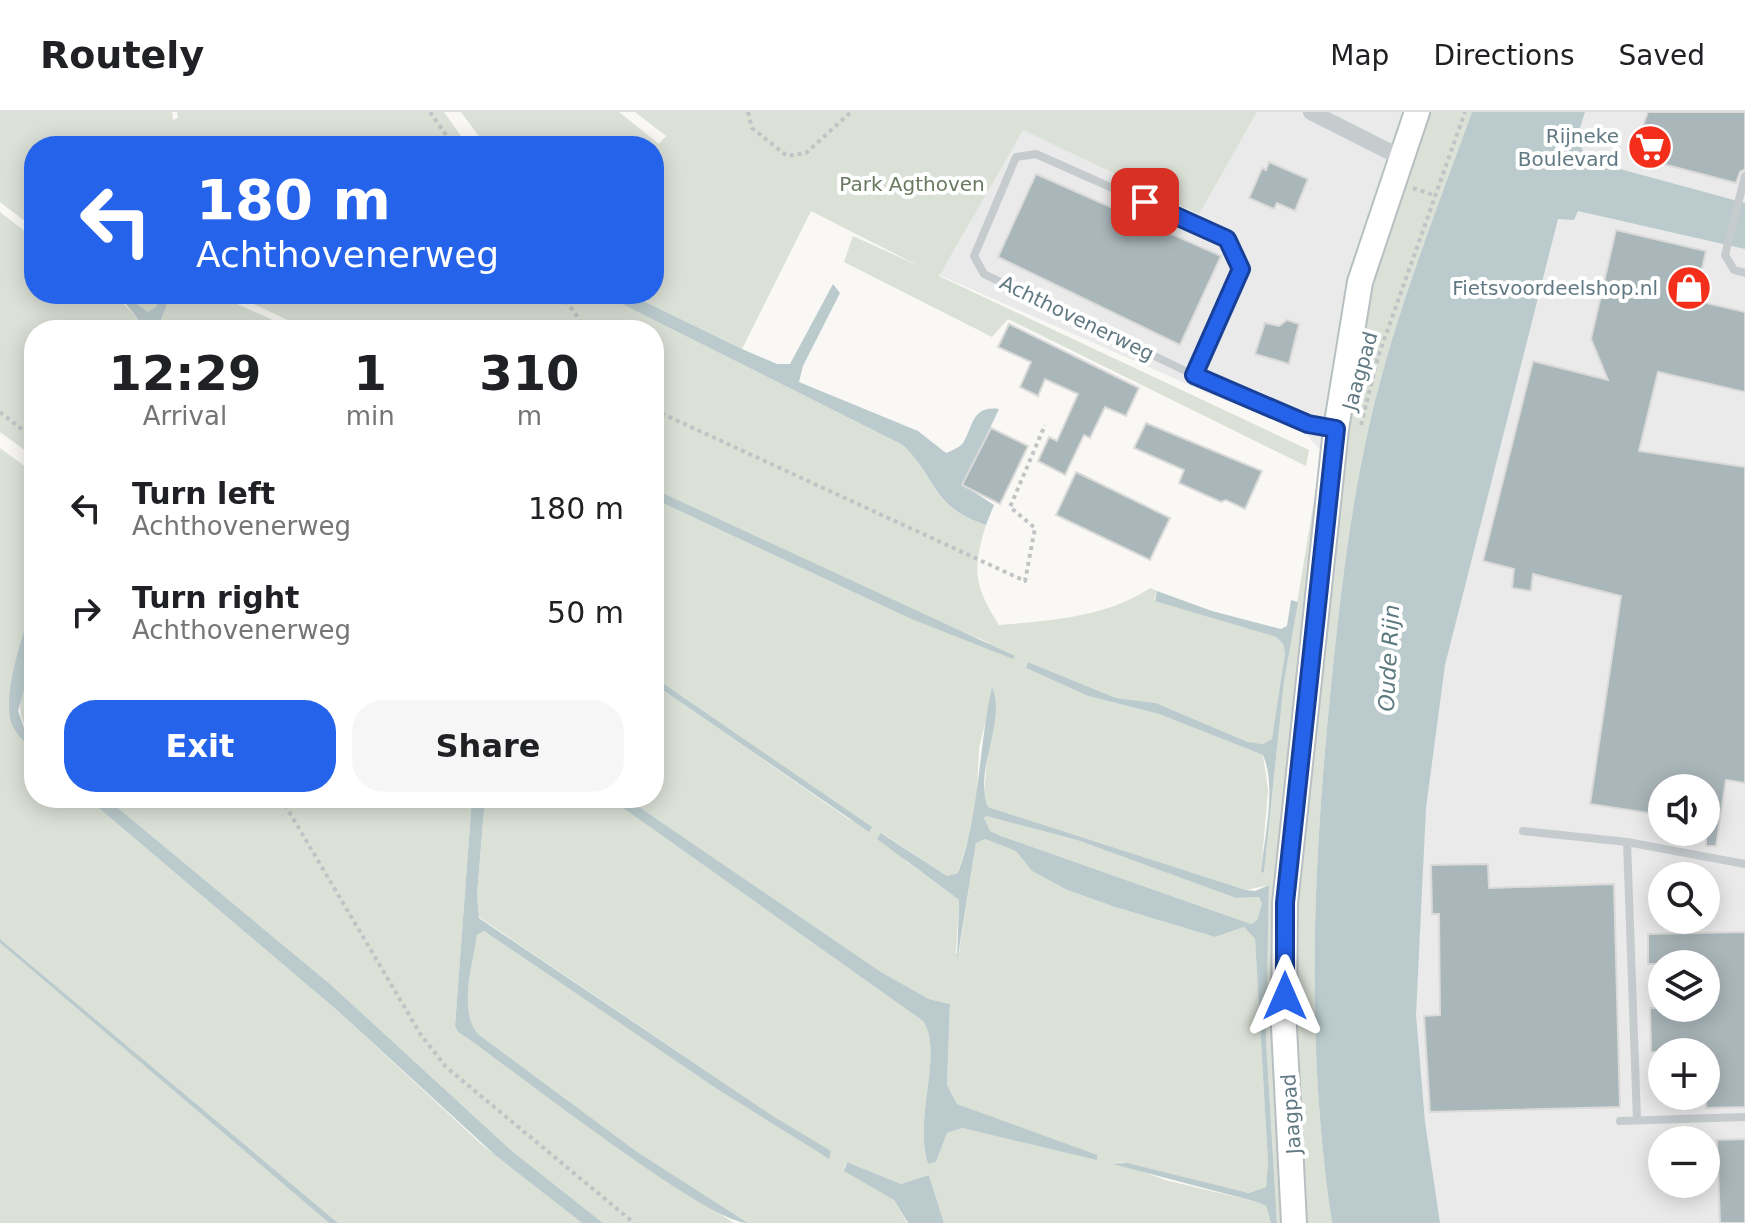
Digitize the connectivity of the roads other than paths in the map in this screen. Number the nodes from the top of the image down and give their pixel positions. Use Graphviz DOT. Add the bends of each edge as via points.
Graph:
graph roads {
  1 [pos="1311,112"];
  2 [pos="1427,112"];
  3 [pos="1414,122"];
  4 [pos="1400,157"];
  5 [pos="1745,176"];
  6 [pos="1745,273"];
  7 [pos="1194,375"];
  8 [pos="1348,431"];
  9 [pos="1523,831"];
  10 [pos="1627,842"];
  11 [pos="1745,864"];
  12 [pos="1745,1117"];
  13 [pos="1637,1120"];
  14 [pos="1620,1121"];
  15 [pos="1294,1223"];
  1 -- 4 [label="street"];
  2 -- 3 [label="street"];
  3 -- 4 [label="street"];
  4 -- 8 [label="street" via="1360,282"];
  5 -- 6 [label="lane" via="1725,255 1734,270"];
  7 -- 7 [label="lane, Achthovenerweg" via="984,274 974,256 1016,157 1036,154 1227,239 1241,269"];
  7 -- 8 [label="lane, Achthovenerweg" via="1308,424"];
  8 -- 15 [label="street" via="1285,903 1284,1027"];
  9 -- 10 [label="lane"];
  10 -- 11 [label="lane"];
  10 -- 13 [label="lane"];
  12 -- 13 [label="lane"];
  13 -- 14 [label="lane"];
}
